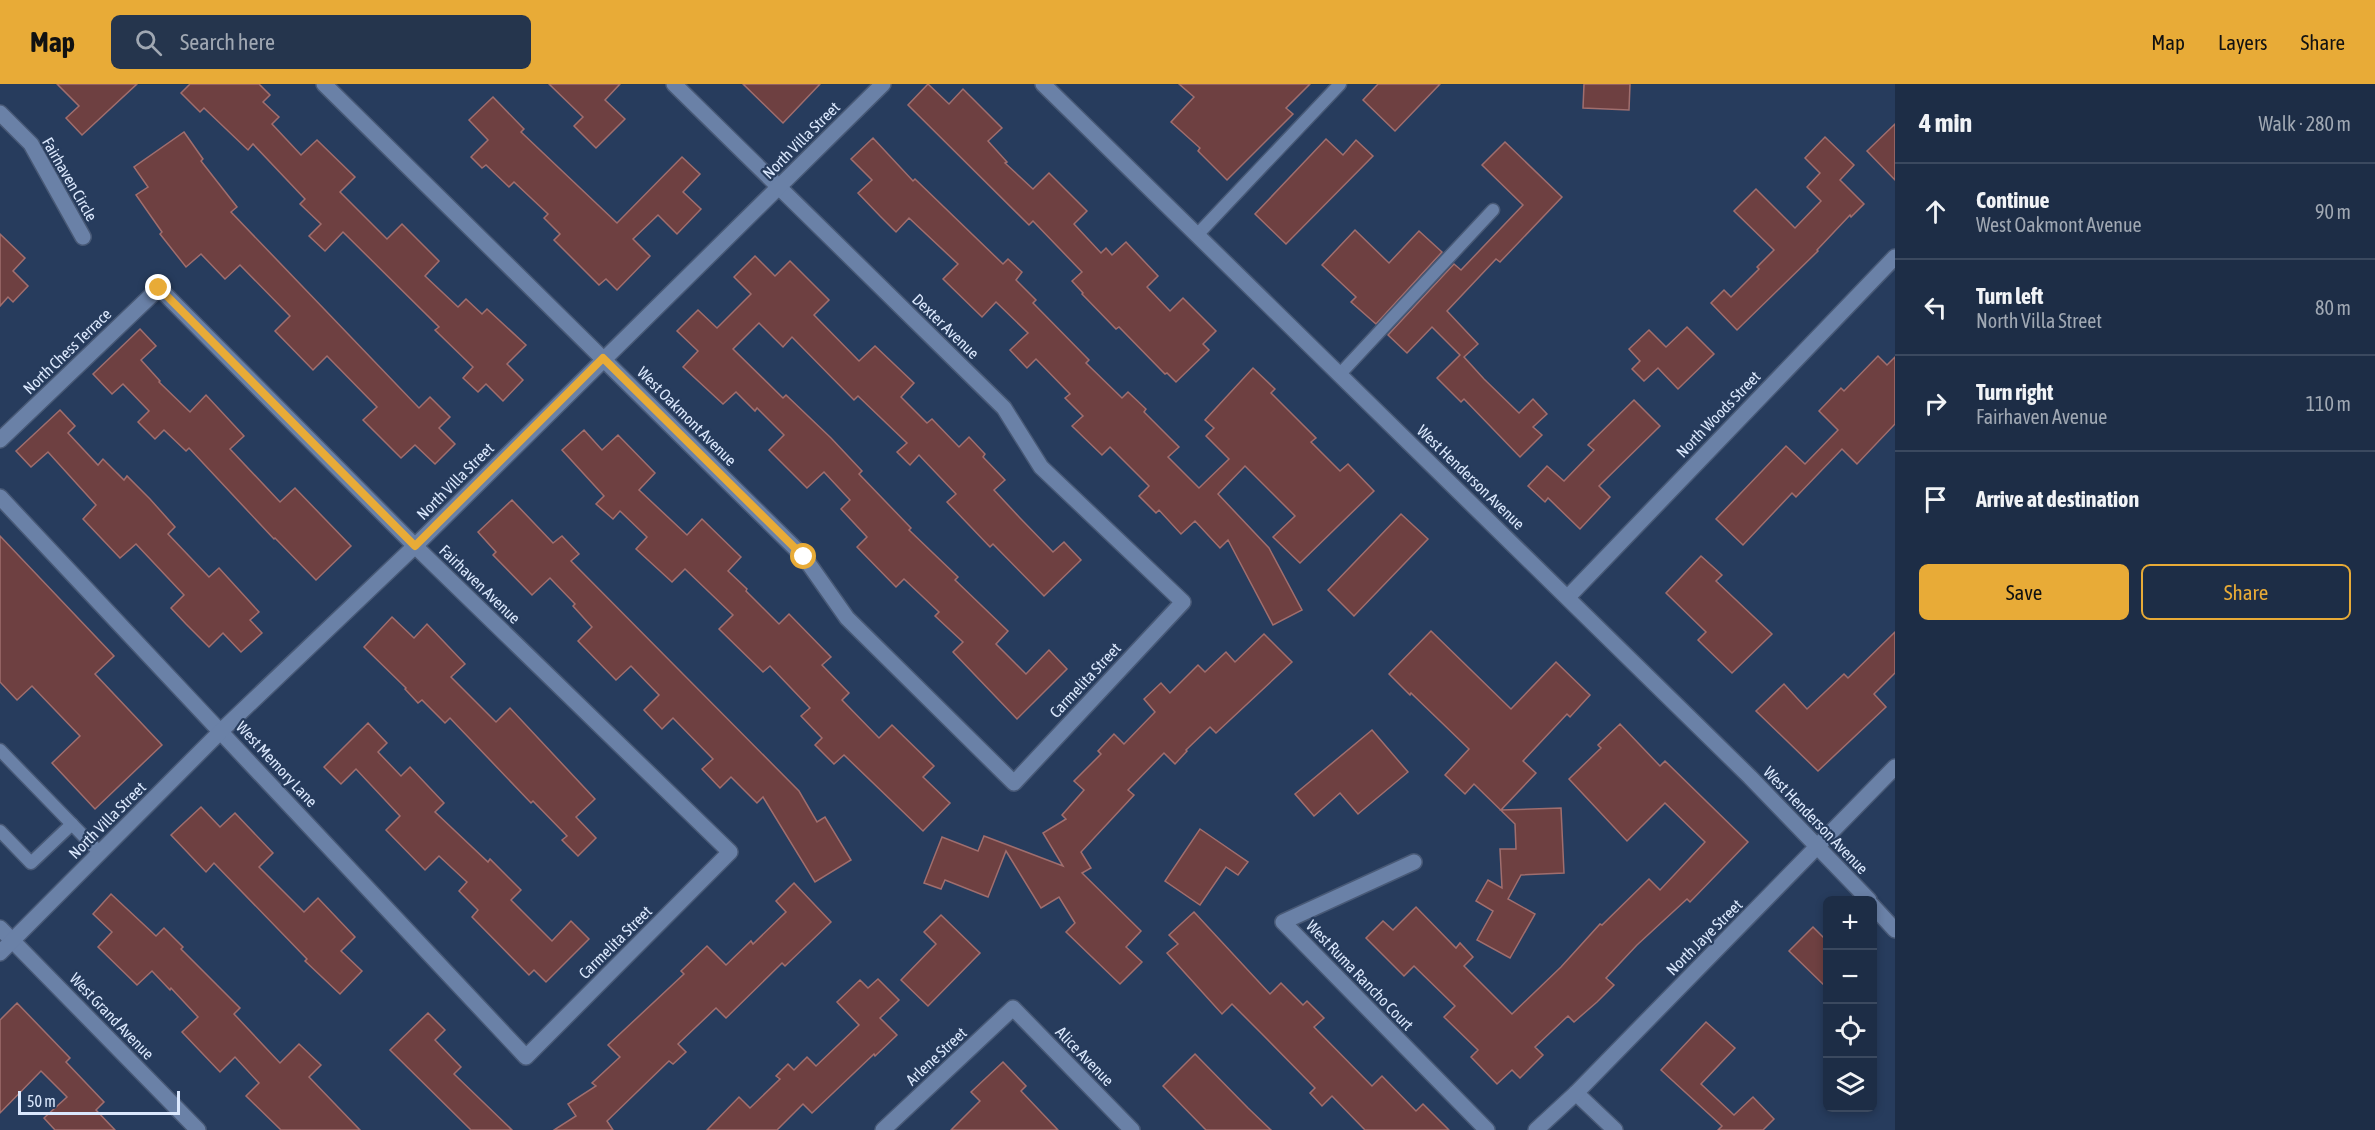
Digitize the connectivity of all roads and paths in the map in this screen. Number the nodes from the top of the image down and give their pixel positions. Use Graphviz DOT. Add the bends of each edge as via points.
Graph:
graph roads {
  1 [pos="324,84"];
  2 [pos="674,84"];
  3 [pos="883,84"];
  4 [pos="1043,84"];
  5 [pos="1340,84"];
  6 [pos="0,113"];
  7 [pos="779,188"];
  8 [pos="1493,210"];
  9 [pos="1197,235"];
  10 [pos="83,237"];
  11 [pos="1895,257"];
  12 [pos="159,288"];
  13 [pos="603,358"];
  14 [pos="1340,374"];
  15 [pos="0,440"];
  16 [pos="0,497"];
  17 [pos="415,546"];
  18 [pos="1568,597"];
  19 [pos="1183,602"];
  20 [pos="221,731"];
  21 [pos="0,750"];
  22 [pos="1895,767"];
  23 [pos="1014,783"];
  24 [pos="72,824"];
  25 [pos="0,831"];
  26 [pos="1818,846"];
  27 [pos="730,852"];
  28 [pos="100,853"];
  29 [pos="1414,862"];
  30 [pos="1865,896"];
  31 [pos="1877,910"];
  32 [pos="0,928"];
  33 [pos="1895,930"];
  34 [pos="13,941"];
  35 [pos="0,953"];
  36 [pos="1013,1008"];
  37 [pos="526,1057"];
  38 [pos="1576,1093"];
  39 [pos="198,1130"];
  40 [pos="883,1130"];
  41 [pos="1132,1130"];
  42 [pos="1487,1130"];
  43 [pos="1536,1130"];
  44 [pos="1615,1130"];
  1 -- 13 [label="street, West Oakmont Avenue"];
  2 -- 7 [label="street, Dexter Avenue"];
  3 -- 7 [label="street, North Villa Street"];
  4 -- 9 [label="street, West Henderson Avenue"];
  5 -- 9 [label="lane"];
  6 -- 10 [label="street, Fairhaven Circle" via="31,144"];
  7 -- 13 [label="street, North Villa Street"];
  7 -- 19 [label="street, Dexter Avenue" via="1004,408 1041,467"];
  8 -- 14 [label="lane"];
  9 -- 14 [label="street, West Henderson Avenue"];
  11 -- 18 [label="street, North Woods Street"];
  12 -- 15 [label="street, North Chess Terrace"];
  12 -- 17 [label="street, Fairhaven Avenue"];
  13 -- 17 [label="street, North Villa Street"];
  13 -- 23 [label="street, West Oakmont Avenue" via="804,557 847,618"];
  14 -- 18 [label="street, West Henderson Avenue"];
  16 -- 20 [label="street, West Memory Lane"];
  17 -- 20 [label="street, North Villa Street"];
  17 -- 27 [label="street, Fairhaven Avenue"];
  18 -- 26 [label="street, West Henderson Avenue"];
  19 -- 23 [label="street, Carmelita Street"];
  20 -- 28 [label="street, North Villa Street"];
  20 -- 37 [label="street, West Memory Lane"];
  21 -- 24 [label="lane"];
  22 -- 26 [label="street, North Jaye Street"];
  24 -- 25 [label="lane" via="31,863"];
  24 -- 28 [label="lane"];
  26 -- 30 [label="street, West Henderson Avenue"];
  26 -- 38 [label="street, North Jaye Street"];
  27 -- 37 [label="street, Carmelita Street"];
  28 -- 34 [label="street, North Villa Street"];
  29 -- 42 [label="street, West Ruma Rancho Court" via="1283,922"];
  31 -- 33 [label="street"];
  32 -- 34 [label="street, West Grand Avenue"];
  34 -- 35 [label="street, North Villa Street"];
  34 -- 39 [label="street, West Grand Avenue"];
  36 -- 40 [label="street, Arlene Street"];
  36 -- 41 [label="street, Alice Avenue"];
  38 -- 43 [label="street, North Jaye Street"];
  38 -- 44 [label="street"];
}
